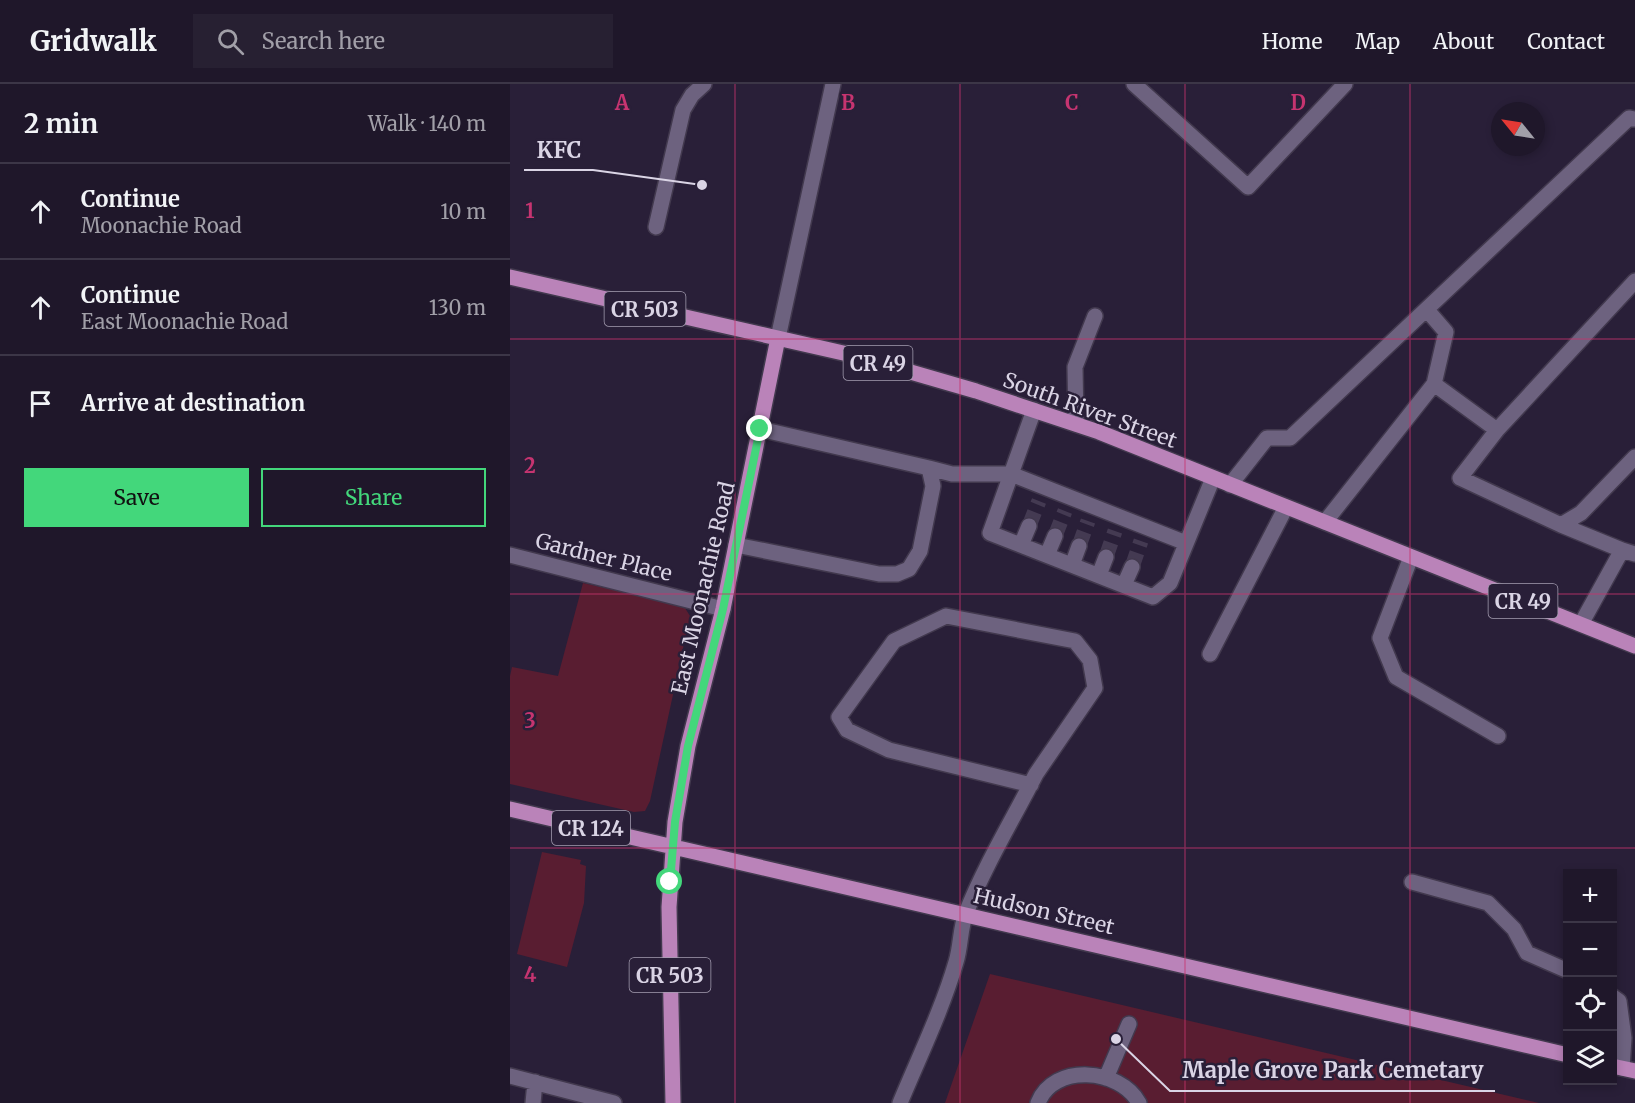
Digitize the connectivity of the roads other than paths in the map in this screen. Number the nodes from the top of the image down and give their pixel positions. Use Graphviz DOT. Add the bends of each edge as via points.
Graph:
graph roads {
  1 [pos="704,84"];
  2 [pos="833,84"];
  3 [pos="1134,84"];
  4 [pos="1345,84"];
  5 [pos="1635,118"];
  6 [pos="656,227"];
  7 [pos="510,277"];
  8 [pos="1635,281"];
  9 [pos="1427,310"];
  10 [pos="1095,316"];
  11 [pos="778,338"];
  12 [pos="1434,384"];
  13 [pos="1034,410"];
  14 [pos="1076,424"];
  15 [pos="760,429"];
  16 [pos="1497,430"];
  17 [pos="1635,457"];
  18 [pos="929,468"];
  19 [pos="1011,474"];
  20 [pos="1213,478"];
  21 [pos="1230,484"];
  22 [pos="1286,507"];
  23 [pos="1325,522"];
  24 [pos="1561,525"];
  25 [pos="1029,526"];
  26 [pos="1055,536"];
  27 [pos="1186,543"];
  28 [pos="736,545"];
  29 [pos="1021,545"];
  30 [pos="1079,546"];
  31 [pos="1629,552"];
  32 [pos="510,555"];
  33 [pos="1047,555"];
  34 [pos="1106,556"];
  35 [pos="1412,557"];
  36 [pos="1072,565"];
  37 [pos="1132,567"];
  38 [pos="1099,575"];
  39 [pos="1124,585"];
  40 [pos="723,609"];
  41 [pos="1581,624"];
  42 [pos="1635,646"];
  43 [pos="1210,654"];
  44 [pos="1498,736"];
  45 [pos="1031,785"];
  46 [pos="510,809"];
  47 [pos="672,847"];
  48 [pos="1412,882"];
  49 [pos="966,915"];
  50 [pos="1563,969"];
  51 [pos="1617,1000"];
  52 [pos="1129,1024"];
  53 [pos="1563,1054"];
  54 [pos="1623,1068"];
  55 [pos="510,1076"];
  56 [pos="1106,1078"];
  57 [pos="536,1082"];
  58 [pos="533,1103"];
  59 [pos="614,1103"];
  60 [pos="673,1103"];
  61 [pos="900,1103"];
  62 [pos="1038,1103"];
  63 [pos="1139,1103"];
  1 -- 6 [label="street" via="683,110"];
  2 -- 11 [label="street"];
  3 -- 4 [label="street" via="1248,187"];
  5 -- 9 [label="street" via="1629,118"];
  7 -- 11 [label="main road, South River Street / CR 503"];
  8 -- 16 [label="street"];
  9 -- 12 [label="street" via="1446,332"];
  9 -- 21 [label="street" via="1290,438 1267,438"];
  10 -- 14 [label="street" via="1075,367"];
  11 -- 13 [label="main road, South River Street / CR 49" via="852,355"];
  11 -- 15 [label="main road, East Moonachie Road / CR 503"];
  12 -- 16 [label="street"];
  12 -- 23 [label="street"];
  13 -- 14 [label="main road, South River Street / CR 49"];
  13 -- 19 [label="street"];
  14 -- 20 [label="main road, South River Street / CR 49"];
  15 -- 18 [label="street"];
  15 -- 28 [label="main road, East Moonachie Road / CR 503"];
  16 -- 24 [label="street" via="1460,478"];
  17 -- 24 [label="street" via="1581,513"];
  18 -- 19 [label="street" via="952,474"];
  18 -- 28 [label="street" via="933,486 920,551 909,569 897,574 879,574"];
  19 -- 27 [label="street" via="1041,494 1091,514 1143,534"];
  19 -- 29 [label="street" via="990,533"];
  20 -- 21 [label="main road, South River Street / CR 49"];
  20 -- 27 [label="street"];
  21 -- 22 [label="main road, South River Street / CR 49"];
  22 -- 23 [label="main road, South River Street / CR 49"];
  22 -- 43 [label="street"];
  23 -- 35 [label="main road, South River Street / CR 49"];
  24 -- 31 [label="street"];
  25 -- 29 [label="street"];
  26 -- 33 [label="street"];
  27 -- 39 [label="street" via="1170,583 1153,597"];
  28 -- 40 [label="main road, East Moonachie Road / CR 503"];
  29 -- 33 [label="street"];
  30 -- 36 [label="street"];
  31 -- 41 [label="street"];
  32 -- 40 [label="street, Gardner Place"];
  33 -- 36 [label="street"];
  34 -- 38 [label="street"];
  35 -- 41 [label="main road, South River Street / CR 49"];
  35 -- 44 [label="street" via="1380,638 1396,677"];
  36 -- 38 [label="street"];
  37 -- 39 [label="street"];
  38 -- 39 [label="street"];
  40 -- 47 [label="main road, East Moonachie Road / CR 503" via="688,746"];
  41 -- 42 [label="main road, South River Street / CR 49"];
  45 -- 45 [label="street" via="1095,688 1090,660 1075,641 946,616 894,641 839,717 847,730 889,750"];
  45 -- 49 [label="street"];
  46 -- 47 [label="main road, Hudson Street / CR 124"];
  47 -- 49 [label="main road, Hudson Street / CR 124"];
  47 -- 60 [label="main road, CR 503" via="669,907"];
  48 -- 50 [label="street" via="1488,903 1514,929 1527,953"];
  49 -- 53 [label="main road, Hudson Street / CR 124"];
  49 -- 61 [label="street" via="956,962"];
  51 -- 54 [label="street" via="1624,1038"];
  52 -- 56 [label="street"];
  55 -- 57 [label="street"];
  56 -- 62 [label="street" via="1081,1075 1058,1082 1043,1092"];
  56 -- 63 [label="street" via="1121,1085"];
  57 -- 58 [label="street"];
  57 -- 59 [label="street"];
}
